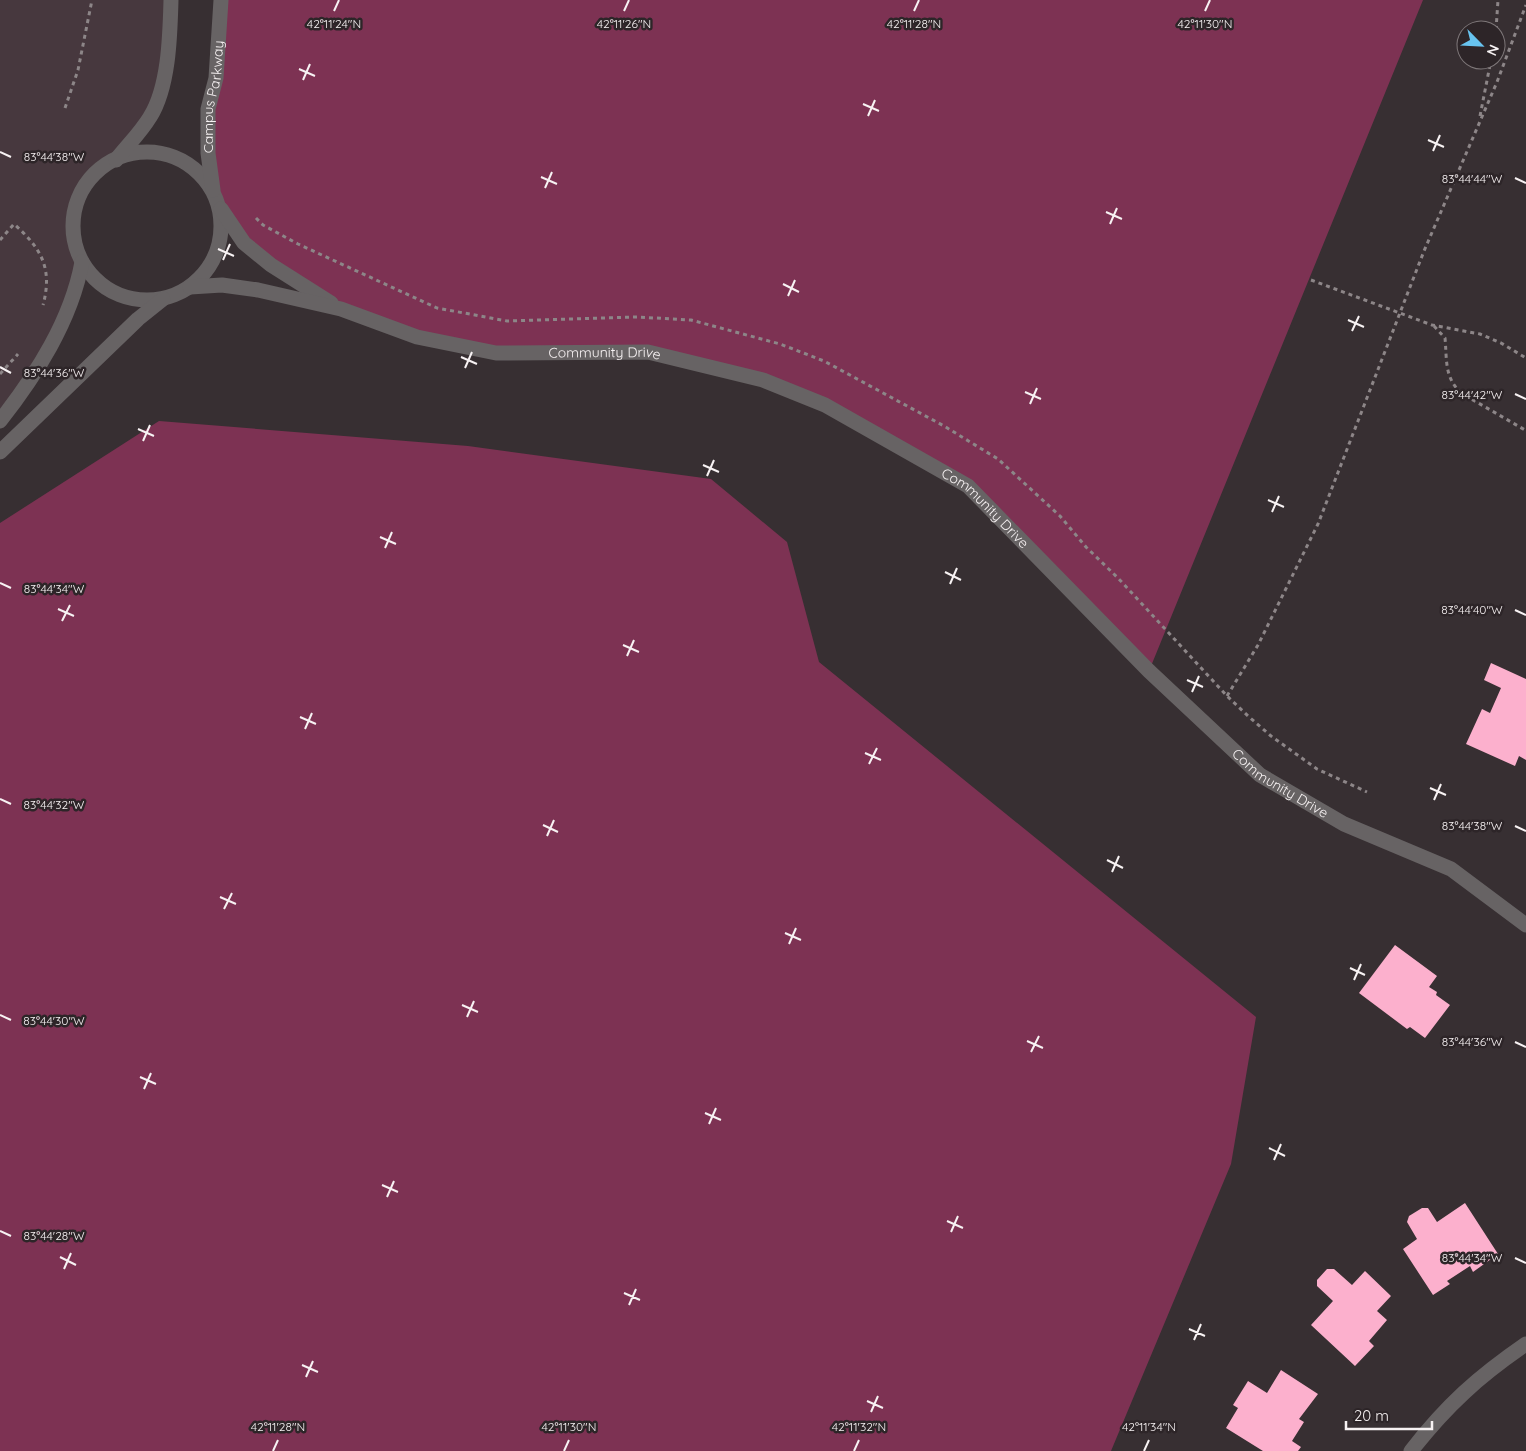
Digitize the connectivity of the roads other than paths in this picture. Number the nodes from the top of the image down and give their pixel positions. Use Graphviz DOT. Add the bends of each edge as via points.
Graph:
graph roads {
  1 [pos="171,0"];
  2 [pos="221,0"];
  3 [pos="116,160"];
  4 [pos="216,199"];
  5 [pos="82,262"];
  6 [pos="190,286"];
  7 [pos="163,299"];
  8 [pos="341,309"];
  9 [pos="0,421"];
  10 [pos="0,452"];
  11 [pos="1526,925"];
  12 [pos="1526,1344"];
  13 [pos="1412,1451"];
  1 -- 3 [label="street" via="168,50 158,99 150,117"];
  2 -- 4 [label="street, Campus Parkway" via="216,78 208,109 208,153"];
  3 -- 4 [label="street" via="153,152 172,156 203,178"];
  3 -- 5 [label="street" via="97,172 78,201 74,235"];
  4 -- 6 [label="street" via="221,231 215,257 206,272"];
  4 -- 8 [label="street, Community Drive" via="244,244"];
  5 -- 7 [label="street" via="108,290 134,299"];
  5 -- 9 [label="street" via="78,284 62,325"];
  6 -- 7 [label="street"];
  6 -- 8 [label="street, Community Drive" via="222,285 258,290"];
  7 -- 10 [label="street" via="138,319"];
  8 -- 11 [label="street, Community Drive" via="417,337 496,353 648,352 763,380 825,405 968,486 1149,672 1260,775 1344,824 1451,869"];
  12 -- 13 [label="street" via="1486,1371 1438,1416"];
}
